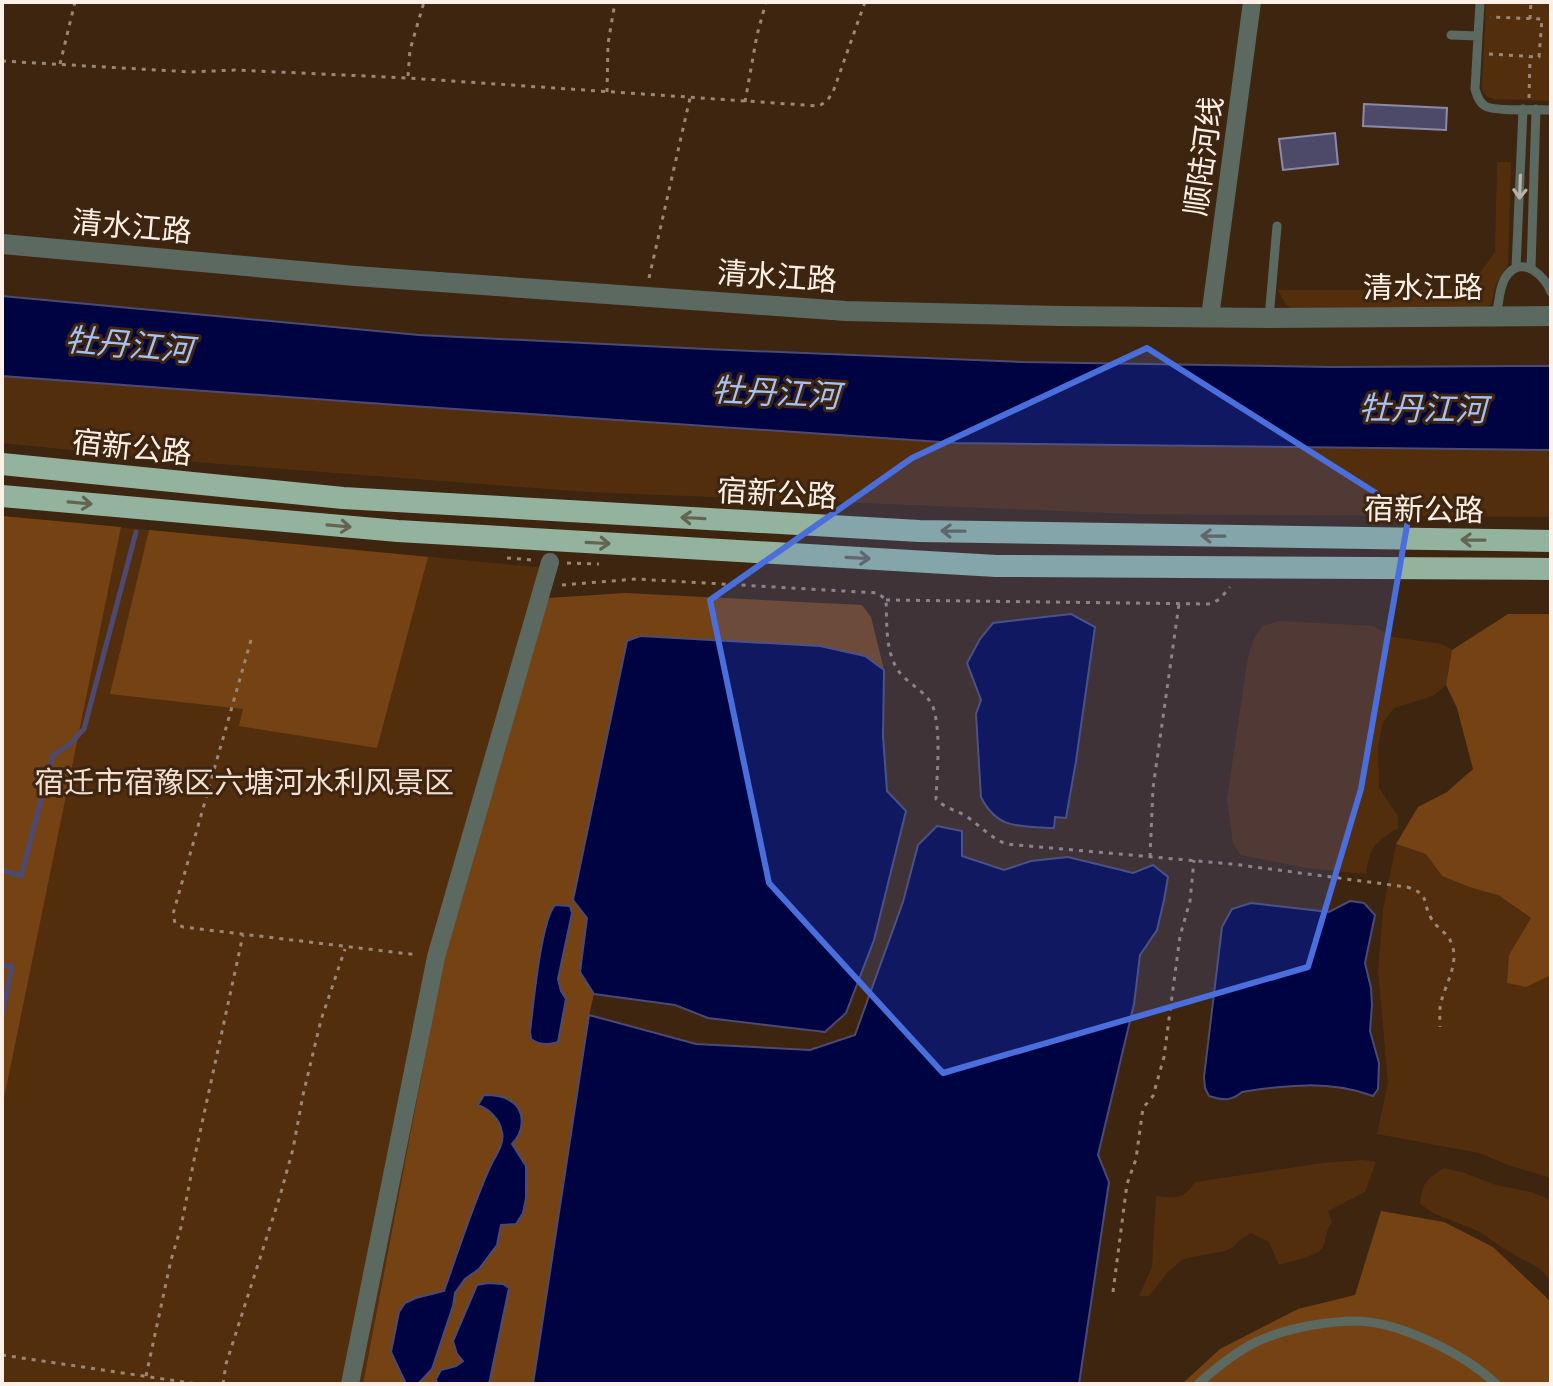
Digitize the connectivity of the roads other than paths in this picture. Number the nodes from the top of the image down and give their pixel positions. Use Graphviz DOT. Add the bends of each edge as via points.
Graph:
graph roads {
  1 [pos="1252,2"];
  2 [pos="1480,2"];
  3 [pos="1451,35"];
  4 [pos="1478,36"];
  5 [pos="1529,109"];
  6 [pos="1551,110"];
  7 [pos="1277,226"];
  8 [pos="2,244"];
  9 [pos="1516,268"];
  10 [pos="1531,268"];
  11 [pos="1551,292"];
  12 [pos="1551,316"];
  13 [pos="1210,317"];
  14 [pos="1496,317"];
  15 [pos="1269,318"];
  16 [pos="2,464"];
  17 [pos="2,496"];
  18 [pos="1551,541"];
  19 [pos="550,562"];
  20 [pos="1551,569"];
  21 [pos="350,1384"];
  22 [pos="1198,1384"];
  23 [pos="1496,1384"];
  1 -- 13 [label="street, 顺陆河线"];
  2 -- 4 [label="lane"];
  3 -- 4 [label="lane"];
  4 -- 5 [label="lane" via="1479,100 1493,109"];
  5 -- 6 [label="lane"];
  5 -- 9 [label="lane, one-way"];
  5 -- 10 [label="lane"];
  7 -- 15 [label="lane"];
  8 -- 13 [label="street, 清水江路" via="846,311"];
  9 -- 10 [label="lane"];
  9 -- 14 [label="lane" via="1503,283"];
  10 -- 11 [label="lane"];
  12 -- 14 [label="street, 清水江路"];
  13 -- 15 [label="street, 清水江路"];
  14 -- 15 [label="street, 清水江路"];
  18 -- 16 [label="highway, 宿新公路, one-way" via="919,531 343,498"];
  17 -- 20 [label="highway, 宿新公路, one-way" via="398,531 996,566"];
  19 -- 21 [label="street" via="436,957"];
  22 -- 23 [label="lane" via="1261,1339 1361,1321 1400,1329 1444,1348"];
}
